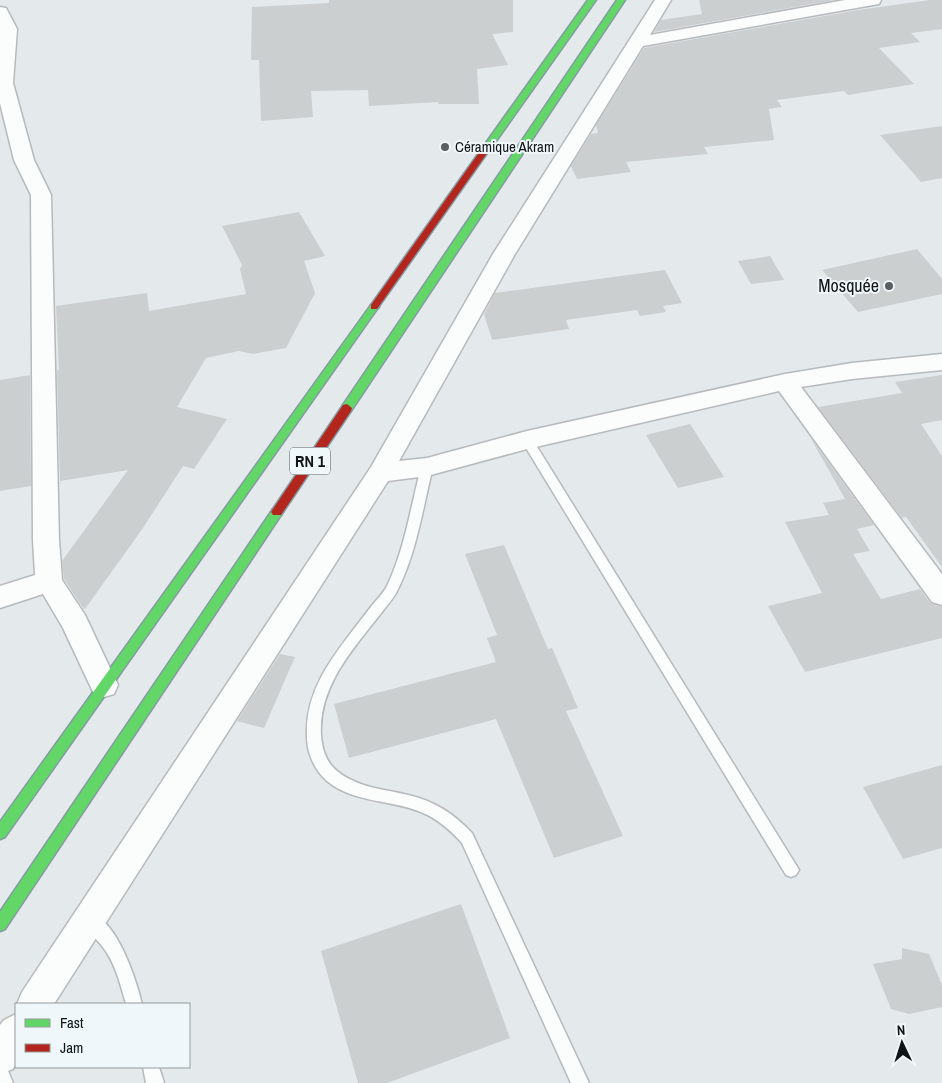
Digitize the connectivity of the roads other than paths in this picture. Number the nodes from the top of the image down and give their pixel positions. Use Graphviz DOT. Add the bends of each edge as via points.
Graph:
graph roads {
  1 [pos="592,0"];
  2 [pos="621,0"];
  3 [pos="664,0"];
  4 [pos="873,0"];
  5 [pos="0,12"];
  6 [pos="638,42"];
  7 [pos="942,362"];
  8 [pos="785,382"];
  9 [pos="527,440"];
  10 [pos="427,467"];
  11 [pos="380,473"];
  12 [pos="49,581"];
  13 [pos="942,594"];
  14 [pos="0,598"];
  15 [pos="104,686"];
  16 [pos="0,833"];
  17 [pos="791,870"];
  18 [pos="90,919"];
  19 [pos="0,924"];
  20 [pos="35,1003"];
  21 [pos="134,1003"];
  22 [pos="15,1034"];
  23 [pos="0,1056"];
  24 [pos="151,1068"];
  25 [pos="0,1072"];
  26 [pos="4,1083"];
  27 [pos="155,1083"];
  28 [pos="580,1083"];
  1 -- 15 [label="highway, RN 1"];
  2 -- 19 [label="highway, RN 1"];
  3 -- 6 [label="street"];
  4 -- 6 [label="street"];
  5 -- 12 [label="street" via="8,29 4,83 24,160 41,195"];
  6 -- 11 [label="street" via="504,254"];
  7 -- 8 [label="street"];
  8 -- 9 [label="street"];
  8 -- 13 [label="street"];
  9 -- 10 [label="street"];
  9 -- 17 [label="lane"];
  10 -- 11 [label="street"];
  10 -- 28 [label="lane" via="401,566 392,588 324,682 312,730 317,756 332,776 350,787 368,795 421,805 446,818 467,838"];
  11 -- 18 [label="street"];
  12 -- 14 [label="street"];
  12 -- 15 [label="street" via="75,624"];
  15 -- 16 [label="highway, RN 1"];
  18 -- 20 [label="street"];
  18 -- 21 [label="lane" via="107,936 116,952"];
  22 -- 23 [label="street"];
  24 -- 27 [label="lane"];
  25 -- 26 [label="lane"];
}
